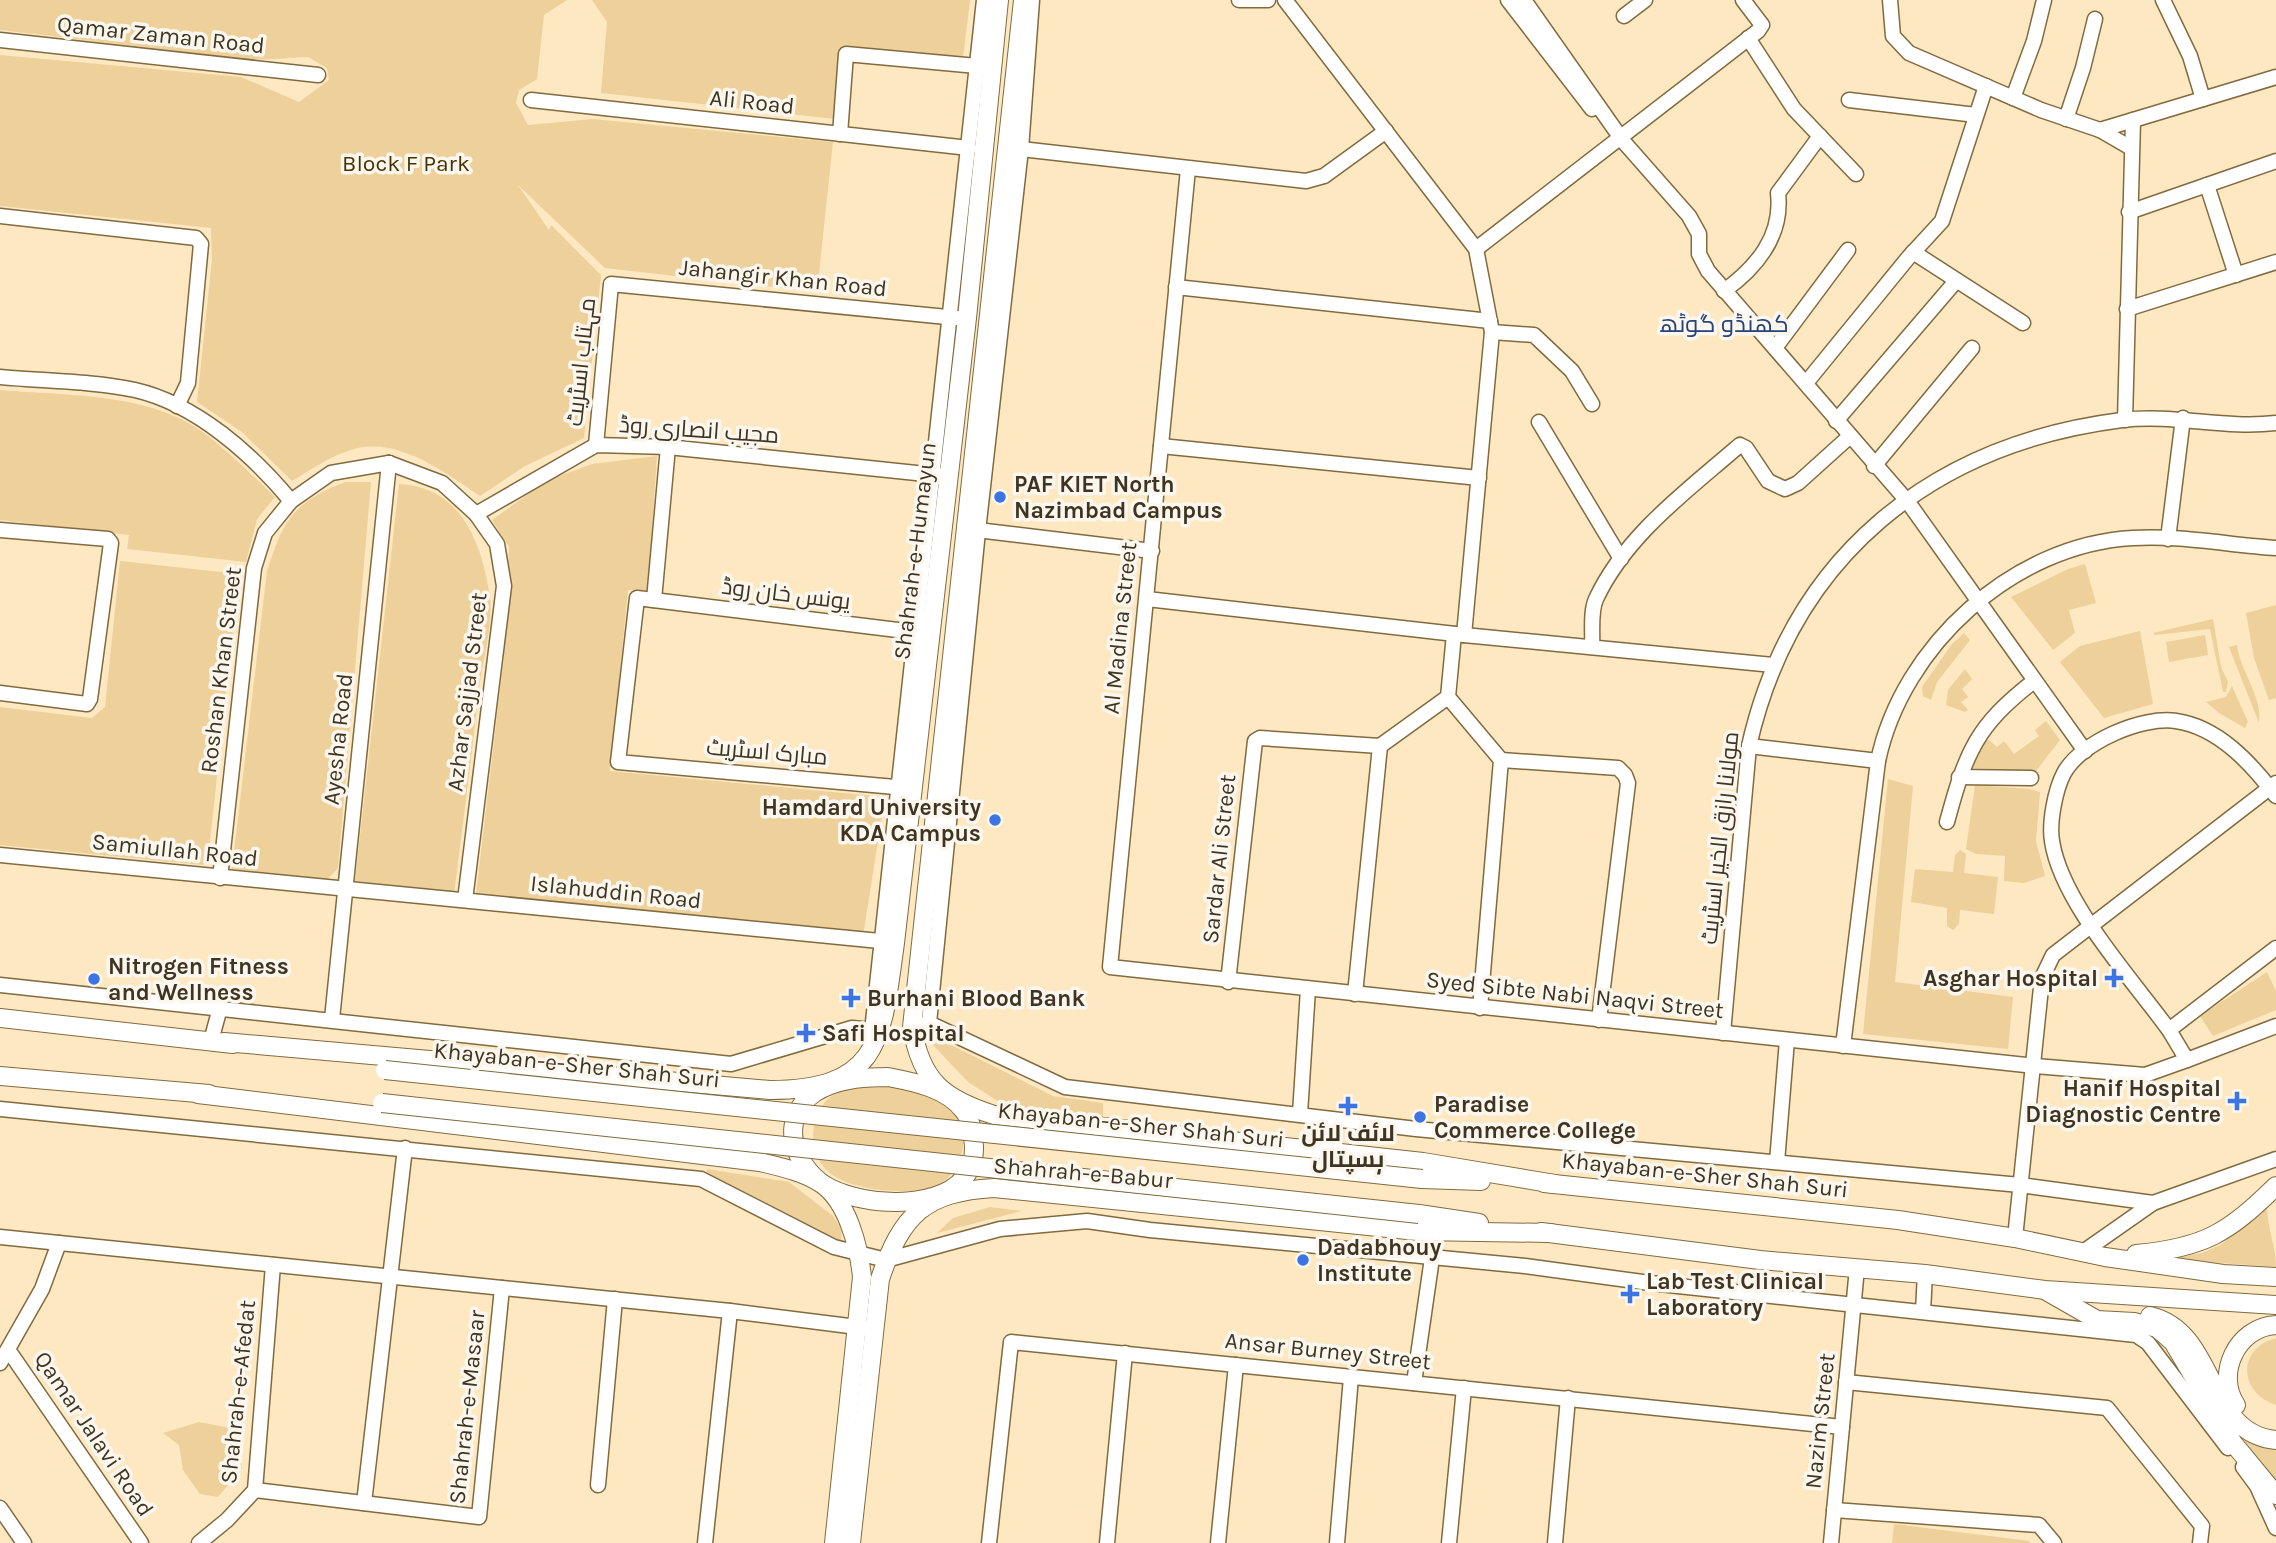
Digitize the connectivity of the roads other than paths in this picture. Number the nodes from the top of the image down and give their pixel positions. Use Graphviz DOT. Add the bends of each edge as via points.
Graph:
graph roads {
  1 [pos="984,0"];
  2 [pos="999,0"];
  3 [pos="1023,0"];
  4 [pos="1032,0"];
  5 [pos="1240,0"];
  6 [pos="1268,0"];
  7 [pos="1285,0"];
  8 [pos="1508,0"];
  9 [pos="1524,0"];
  10 [pos="1645,0"];
  11 [pos="1743,0"];
  12 [pos="1890,0"];
  13 [pos="2044,0"];
  14 [pos="2163,0"];
  15 [pos="1624,16"];
  16 [pos="2095,19"];
  17 [pos="1748,38"];
  18 [pos="0,40"];
  19 [pos="977,66"];
  20 [pos="318,75"];
  21 [pos="2276,77"];
  22 [pos="1986,86"];
  23 [pos="2013,98"];
  24 [pos="2203,99"];
  25 [pos="531,100"];
  26 [pos="1849,100"];
  27 [pos="1976,115"];
  28 [pos="2066,118"];
  29 [pos="2133,120"];
  30 [pos="2100,130"];
  31 [pos="1386,131"];
  32 [pos="840,134"];
  33 [pos="1820,136"];
  34 [pos="1620,138"];
  35 [pos="969,148"];
  36 [pos="2131,148"];
  37 [pos="1021,149"];
  38 [pos="2276,161"];
  39 [pos="1188,169"];
  40 [pos="1856,174"];
  41 [pos="2207,185"];
  42 [pos="2129,212"];
  43 [pos="0,216"];
  44 [pos="1476,248"];
  45 [pos="1848,250"];
  46 [pos="1913,252"];
  47 [pos="2276,262"];
  48 [pos="2236,275"];
  49 [pos="1956,281"];
  50 [pos="611,284"];
  51 [pos="1177,287"];
  52 [pos="1724,291"];
  53 [pos="2127,309"];
  54 [pos="959,318"];
  55 [pos="2023,323"];
  56 [pos="1491,327"];
  57 [pos="1775,348"];
  58 [pos="1972,348"];
  59 [pos="0,377"];
  60 [pos="1805,383"];
  61 [pos="1592,404"];
  62 [pos="177,406"];
  63 [pos="2183,418"];
  64 [pos="2125,420"];
  65 [pos="1836,421"];
  66 [pos="1539,422"];
  67 [pos="2276,423"];
  68 [pos="1849,437"];
  69 [pos="596,445"];
  70 [pos="1161,446"];
  71 [pos="668,447"];
  72 [pos="389,463"];
  73 [pos="1874,466"];
  74 [pos="942,476"];
  75 [pos="1479,478"];
  76 [pos="291,501"];
  77 [pos="1908,502"];
  78 [pos="476,514"];
  79 [pos="0,530"];
  80 [pos="973,530"];
  81 [pos="2168,539"];
  82 [pos="2276,548"];
  83 [pos="1152,551"];
  84 [pos="1621,559"];
  85 [pos="1147,599"];
  86 [pos="654,600"];
  87 [pos="1976,601"];
  88 [pos="922,633"];
  89 [pos="1459,634"];
  90 [pos="1591,647"];
  91 [pos="1773,665"];
  92 [pos="2034,681"];
  93 [pos="0,693"];
  94 [pos="1448,697"];
  95 [pos="1380,746"];
  96 [pos="1749,746"];
  97 [pos="2085,751"];
  98 [pos="1501,760"];
  99 [pos="1878,761"];
  100 [pos="618,762"];
  101 [pos="1959,777"];
  102 [pos="2031,778"];
  103 [pos="904,787"];
  104 [pos="2274,789"];
  105 [pos="939,793"];
  106 [pos="1947,822"];
  107 [pos="0,855"];
  108 [pos="220,878"];
  109 [pos="346,888"];
  110 [pos="465,900"];
  111 [pos="2092,925"];
  112 [pos="888,942"];
  113 [pos="2276,948"];
  114 [pos="1110,967"];
  115 [pos="1228,982"];
  116 [pos="0,985"];
  117 [pos="1308,989"];
  118 [pos="1354,994"];
  119 [pos="220,1008"];
  120 [pos="1480,1008"];
  121 [pos="0,1018"];
  122 [pos="332,1020"];
  123 [pos="1599,1020"];
  124 [pos="920,1025"];
  125 [pos="2276,1026"];
  126 [pos="879,1029"];
  127 [pos="2169,1030"];
  128 [pos="1723,1033"];
  129 [pos="1787,1040"];
  130 [pos="218,1041"];
  131 [pos="1843,1046"];
  132 [pos="2187,1059"];
  133 [pos="2035,1066"];
  134 [pos="0,1076"];
  135 [pos="828,1085"];
  136 [pos="198,1094"];
  137 [pos="943,1094"];
  138 [pos="0,1109"];
  139 [pos="1300,1114"];
  140 [pos="405,1148"];
  141 [pos="2276,1159"];
  142 [pos="1777,1162"];
  143 [pos="1555,1184"];
  144 [pos="824,1185"];
  145 [pos="2020,1185"];
  146 [pos="2276,1186"];
  147 [pos="936,1197"];
  148 [pos="2153,1203"];
  149 [pos="1551,1233"];
  150 [pos="0,1237"];
  151 [pos="2015,1238"];
  152 [pos="60,1243"];
  153 [pos="2083,1252"];
  154 [pos="860,1255"];
  155 [pos="2105,1257"];
  156 [pos="1432,1258"];
  157 [pos="886,1260"];
  158 [pos="274,1265"];
  159 [pos="1857,1268"];
  160 [pos="1925,1274"];
  161 [pos="2276,1277"];
  162 [pos="392,1279"];
  163 [pos="502,1288"];
  164 [pos="2045,1290"];
  165 [pos="615,1299"];
  166 [pos="1855,1304"];
  167 [pos="2276,1305"];
  168 [pos="730,1311"];
  169 [pos="1923,1311"];
  170 [pos="2276,1325"];
  171 [pos="865,1328"];
  172 [pos="9,1351"];
  173 [pos="1125,1353"];
  174 [pos="0,1363"];
  175 [pos="1236,1365"];
  176 [pos="1352,1377"];
  177 [pos="1846,1382"];
  178 [pos="1414,1383"];
  179 [pos="1464,1388"];
  180 [pos="1568,1398"];
  181 [pos="1842,1427"];
  182 [pos="2276,1430"];
  183 [pos="2276,1440"];
  184 [pos="598,1485"];
  185 [pos="255,1490"];
  186 [pos="2276,1496"];
  187 [pos="364,1503"];
  188 [pos="0,1508"];
  189 [pos="1835,1510"];
  190 [pos="2276,1528"];
  191 [pos="24,1543"];
  192 [pos="141,1543"];
  193 [pos="199,1543"];
  194 [pos="705,1543"];
  195 [pos="834,1543"];
  196 [pos="851,1543"];
  197 [pos="989,1543"];
  198 [pos="1107,1543"];
  199 [pos="1218,1543"];
  200 [pos="1336,1543"];
  201 [pos="1450,1543"];
  202 [pos="1555,1543"];
  203 [pos="1831,1543"];
  204 [pos="2054,1543"];
  205 [pos="2200,1543"];
  1 -- 19 [label="street"];
  2 -- 54 [label="main road, Shahrah-e-Humayun"];
  3 -- 80 [label="main road, Shahrah-e-Humayun"];
  4 -- 37 [label="street"];
  5 -- 6 [label="street"];
  7 -- 31 [label="street"];
  8 -- 34 [label="street"];
  9 -- 34 [label="street"];
  10 -- 15 [label="street"];
  11 -- 17 [label="street" via="1762,25"];
  12 -- 22 [label="street" via="1893,36 1909,54"];
  13 -- 23 [label="street"];
  14 -- 24 [label="street" via="2190,56"];
  16 -- 28 [label="street"];
  17 -- 33 [label="street" via="1794,109"];
  17 -- 34 [label="street"];
  18 -- 20 [label="street, Qamar Zaman Road"];
  19 -- 32 [label="street" via="846,54"];
  19 -- 35 [label="street"];
  21 -- 24 [label="street"];
  22 -- 23 [label="street"];
  22 -- 27 [label="street"];
  23 -- 28 [label="street"];
  24 -- 29 [label="street"];
  25 -- 32 [label="street, Ali Road"];
  26 -- 27 [label="street"];
  27 -- 46 [label="street" via="1942,221"];
  28 -- 30 [label="street"];
  29 -- 30 [label="street"];
  29 -- 36 [label="street"];
  30 -- 36 [label="street"];
  31 -- 39 [label="street" via="1315,180"];
  31 -- 44 [label="street"];
  32 -- 35 [label="street, Ali Road"];
  33 -- 40 [label="street"];
  33 -- 52 [label="street" via="1778,193 1780,212 1766,251 1749,273"];
  34 -- 44 [label="street"];
  34 -- 52 [label="street" via="1689,216 1699,234 1699,254"];
  35 -- 54 [label="street"];
  36 -- 42 [label="street"];
  37 -- 39 [label="street"];
  37 -- 80 [label="street"];
  38 -- 41 [label="street"];
  39 -- 51 [label="street, Al Madina Street"];
  41 -- 42 [label="street"];
  41 -- 48 [label="street"];
  42 -- 53 [label="street"];
  43 -- 62 [label="street" via="196,238 201,244 188,383"];
  44 -- 56 [label="street"];
  45 -- 57 [label="street"];
  46 -- 49 [label="street"];
  46 -- 60 [label="street"];
  47 -- 48 [label="street"];
  48 -- 53 [label="street"];
  49 -- 55 [label="street"];
  49 -- 65 [label="street"];
  50 -- 54 [label="street, Jahangir Khan Road"];
  50 -- 69 [label="street, مہتاب اسٹریٹ"];
  51 -- 56 [label="street"];
  51 -- 70 [label="street, Al Madina Street"];
  52 -- 57 [label="street"];
  53 -- 64 [label="street"];
  54 -- 74 [label="main road, Shahrah-e-Humayun"];
  56 -- 61 [label="street" via="1534,335 1572,371"];
  56 -- 75 [label="street"];
  57 -- 60 [label="street"];
  58 -- 73 [label="street"];
  59 -- 62 [label="street" via="135,390"];
  60 -- 65 [label="street"];
  62 -- 76 [label="street" via="208,424 265,470"];
  63 -- 64 [label="street, مولانا رازق الخیر اسٹریٹ"];
  63 -- 67 [label="street, مولانا رازق الخیر اسٹریٹ" via="2232,426"];
  63 -- 81 [label="street"];
  64 -- 77 [label="street, مولانا رازق الخیر اسٹریٹ" via="2029,438 1942,478"];
  65 -- 68 [label="street"];
  66 -- 84 [label="street"];
  68 -- 73 [label="street"];
  68 -- 84 [label="street" via="1798,483 1785,489 1768,481 1740,446 1671,504"];
  69 -- 71 [label="street, مجیب انصاری روڈ"];
  69 -- 78 [label="street, مجیب انصاری روڈ"];
  70 -- 75 [label="street"];
  70 -- 83 [label="street, Al Madina Street"];
  71 -- 74 [label="street, مجیب انصاری روڈ"];
  71 -- 86 [label="street"];
  72 -- 76 [label="street, Roshan Khan Street" via="331,473"];
  72 -- 78 [label="street, Azhar Sajjad Street" via="442,483"];
  72 -- 109 [label="street, Ayesha Road"];
  73 -- 77 [label="street"];
  74 -- 88 [label="main road, Shahrah-e-Humayun"];
  75 -- 89 [label="street"];
  76 -- 108 [label="street, Roshan Khan Street" via="265,533 254,568"];
  77 -- 87 [label="street"];
  77 -- 91 [label="street, مولانا رازق الخیر اسٹریٹ" via="1850,546 1805,608"];
  78 -- 110 [label="street, Azhar Sajjad Street" via="497,544 503,586"];
  79 -- 93 [label="street" via="111,540 87,704"];
  80 -- 83 [label="street"];
  80 -- 105 [label="main road, Shahrah-e-Humayun"];
  80 -- 124 [label="street"];
  81 -- 82 [label="street"];
  81 -- 87 [label="street" via="2131,538 2078,549 2004,580"];
  83 -- 85 [label="street, Al Madina Street"];
  84 -- 90 [label="street" via="1595,601"];
  85 -- 89 [label="street"];
  85 -- 114 [label="street, Al Madina Street"];
  86 -- 88 [label="street, یونس خان روڈ"];
  86 -- 100 [label="street, یونس خان روڈ" via="637,598"];
  87 -- 92 [label="street"];
  87 -- 99 [label="street" via="1935,646 1908,687 1884,730"];
  88 -- 103 [label="main road, Shahrah-e-Humayun"];
  89 -- 90 [label="street"];
  89 -- 94 [label="street"];
  90 -- 91 [label="street"];
  91 -- 96 [label="street, مولانا رازق الخیر اسٹریٹ"];
  92 -- 97 [label="street"];
  92 -- 101 [label="street" via="1984,725"];
  94 -- 95 [label="street"];
  94 -- 98 [label="street"];
  95 -- 115 [label="street, Sardar Ali Street" via="1255,741"];
  95 -- 118 [label="street"];
  96 -- 99 [label="street"];
  96 -- 128 [label="street, مولانا رازق الخیر اسٹریٹ"];
  97 -- 104 [label="street" via="2115,732 2174,720 2223,741"];
  97 -- 111 [label="street" via="2064,773 2051,838 2059,875"];
  98 -- 120 [label="street"];
  98 -- 123 [label="street" via="1618,768 1625,775 1628,783"];
  99 -- 131 [label="street"];
  100 -- 103 [label="street, مبارک اسٹریٹ"];
  101 -- 102 [label="street"];
  101 -- 106 [label="street"];
  103 -- 105 [label="main road"];
  103 -- 112 [label="main road, Shahrah-e-Humayun"];
  104 -- 111 [label="street"];
  105 -- 124 [label="main road, Shahrah-e-Humayun"];
  107 -- 108 [label="street, Samiullah Road"];
  108 -- 109 [label="street, Samiullah Road"];
  109 -- 110 [label="street, Islahuddin Road"];
  109 -- 122 [label="street, Ayesha Road"];
  110 -- 112 [label="street, Islahuddin Road"];
  111 -- 127 [label="street"];
  111 -- 133 [label="street" via="2047,964"];
  112 -- 126 [label="main road, Shahrah-e-Humayun"];
  113 -- 127 [label="street"];
  114 -- 115 [label="street, Syed Sibte Nabi Naqvi Street"];
  115 -- 117 [label="street, Syed Sibte Nabi Naqvi Street"];
  116 -- 119 [label="street"];
  117 -- 118 [label="street, Syed Sibte Nabi Naqvi Street"];
  117 -- 139 [label="street"];
  118 -- 120 [label="street, Syed Sibte Nabi Naqvi Street"];
  119 -- 122 [label="street"];
  119 -- 130 [label="street"];
  120 -- 123 [label="street, Syed Sibte Nabi Naqvi Street"];
  121 -- 130 [label="main road, Khayaban-e-Sher Shah Suri"];
  122 -- 126 [label="street" via="731,1064 852,1028"];
  123 -- 128 [label="street, Syed Sibte Nabi Naqvi Street"];
  124 -- 126 [label="main road"];
  124 -- 137 [label="main road, Shahrah-e-Humayun" via="922,1063"];
  124 -- 139 [label="street" via="1065,1087"];
  125 -- 132 [label="street, Syed Sibte Nabi Naqvi Street"];
  126 -- 135 [label="main road, Shahrah-e-Humayun" via="862,1061"];
  127 -- 132 [label="street"];
  128 -- 129 [label="street, Syed Sibte Nabi Naqvi Street"];
  129 -- 131 [label="street, Syed Sibte Nabi Naqvi Street"];
  129 -- 142 [label="street"];
  130 -- 135 [label="main road" via="770,1090"];
  130 -- 143 [label="main road, Khayaban-e-Sher Shah Suri, bridge" via="385,1070 1422,1179"];
  131 -- 133 [label="street, Syed Sibte Nabi Naqvi Street"];
  132 -- 133 [label="street, Syed Sibte Nabi Naqvi Street" via="2145,1075"];
  133 -- 145 [label="street"];
  134 -- 136 [label="main road"];
  135 -- 137 [label="main road" via="888,1077 919,1082"];
  135 -- 144 [label="main road" via="799,1109 792,1128 795,1151 805,1170"];
  136 -- 144 [label="main road" via="760,1163"];
  136 -- 149 [label="main road, bridge" via="382,1103 1419,1214"];
  137 -- 143 [label="main road" via="994,1115 1423,1162"];
  137 -- 147 [label="main road" via="964,1111 973,1130 974,1153 955,1186"];
  138 -- 140 [label="street"];
  139 -- 142 [label="street"];
  140 -- 154 [label="street" via="701,1179 834,1247"];
  140 -- 162 [label="street"];
  141 -- 148 [label="street"];
  142 -- 145 [label="street"];
  143 -- 151 [label="main road, Khayaban-e-Sher Shah Suri" via="1898,1220"];
  144 -- 147 [label="main road" via="877,1202 908,1203"];
  144 -- 154 [label="main road" via="848,1219"];
  145 -- 148 [label="street"];
  145 -- 151 [label="street"];
  146 -- 155 [label="main road" via="2256,1207 2206,1240 2182,1249"];
  147 -- 149 [label="main road, Shahrah-e-Babur" via="994,1188 1417,1231"];
  147 -- 157 [label="main road" via="905,1226"];
  148 -- 153 [label="street"];
  149 -- 159 [label="main road"];
  150 -- 152 [label="street"];
  151 -- 153 [label="main road, Khayaban-e-Sher Shah Suri"];
  152 -- 158 [label="street"];
  152 -- 172 [label="street"];
  153 -- 155 [label="main road, Khayaban-e-Sher Shah Suri"];
  154 -- 157 [label="street"];
  154 -- 171 [label="main road"];
  155 -- 161 [label="main road, Khayaban-e-Sher Shah Suri"];
  156 -- 157 [label="street" via="1087,1221 1000,1229"];
  156 -- 166 [label="street"];
  156 -- 178 [label="street"];
  157 -- 171 [label="main road"];
  158 -- 162 [label="street"];
  158 -- 185 [label="street, Shahrah-e-Afedat"];
  159 -- 160 [label="main road"];
  159 -- 166 [label="street, Nazim Street"];
  160 -- 164 [label="main road"];
  160 -- 169 [label="street"];
  162 -- 163 [label="street"];
  162 -- 187 [label="street"];
  163 -- 165 [label="street"];
  163 -- 187 [label="street, Shahrah-e-Masaar" via="480,1517"];
  164 -- 167 [label="main road"];
  164 -- 183 [label="main road" via="2104,1309 2156,1317 2175,1326 2196,1350 2234,1420 2250,1433"];
  164 -- 186 [label="main road" via="2097,1320 2157,1328 2173,1342 2234,1443"];
  165 -- 168 [label="street"];
  165 -- 184 [label="street"];
  166 -- 169 [label="street"];
  166 -- 177 [label="street, Nazim Street"];
  168 -- 171 [label="street"];
  168 -- 194 [label="street"];
  169 -- 190 [label="street" via="2136,1335 2148,1343 2257,1486"];
  170 -- 182 [label="main road" via="2252,1333 2236,1349 2227,1370 2230,1396 2241,1412 2254,1423"];
  171 -- 195 [label="main road"];
  171 -- 196 [label="main road"];
  172 -- 174 [label="street"];
  172 -- 192 [label="street, Qamar Jalavi Road"];
  173 -- 175 [label="street, Ansar Burney Street"];
  173 -- 197 [label="street, Ansar Burney Street" via="1011,1342"];
  173 -- 198 [label="street"];
  175 -- 176 [label="street, Ansar Burney Street"];
  175 -- 199 [label="street"];
  176 -- 178 [label="street, Ansar Burney Street"];
  176 -- 200 [label="street"];
  177 -- 181 [label="street, Nazim Street"];
  177 -- 205 [label="street" via="2106,1408 2202,1526"];
  178 -- 179 [label="street, Ansar Burney Street"];
  179 -- 180 [label="street, Ansar Burney Street"];
  179 -- 201 [label="street"];
  180 -- 181 [label="street, Ansar Burney Street"];
  180 -- 202 [label="street"];
  181 -- 189 [label="street, Nazim Street"];
  185 -- 187 [label="street, Shahrah-e-Masaar"];
  185 -- 193 [label="street, Shahrah-e-Afedat"];
  188 -- 191 [label="street"];
  189 -- 203 [label="street, Nazim Street"];
  189 -- 204 [label="street" via="2039,1525"];
}
